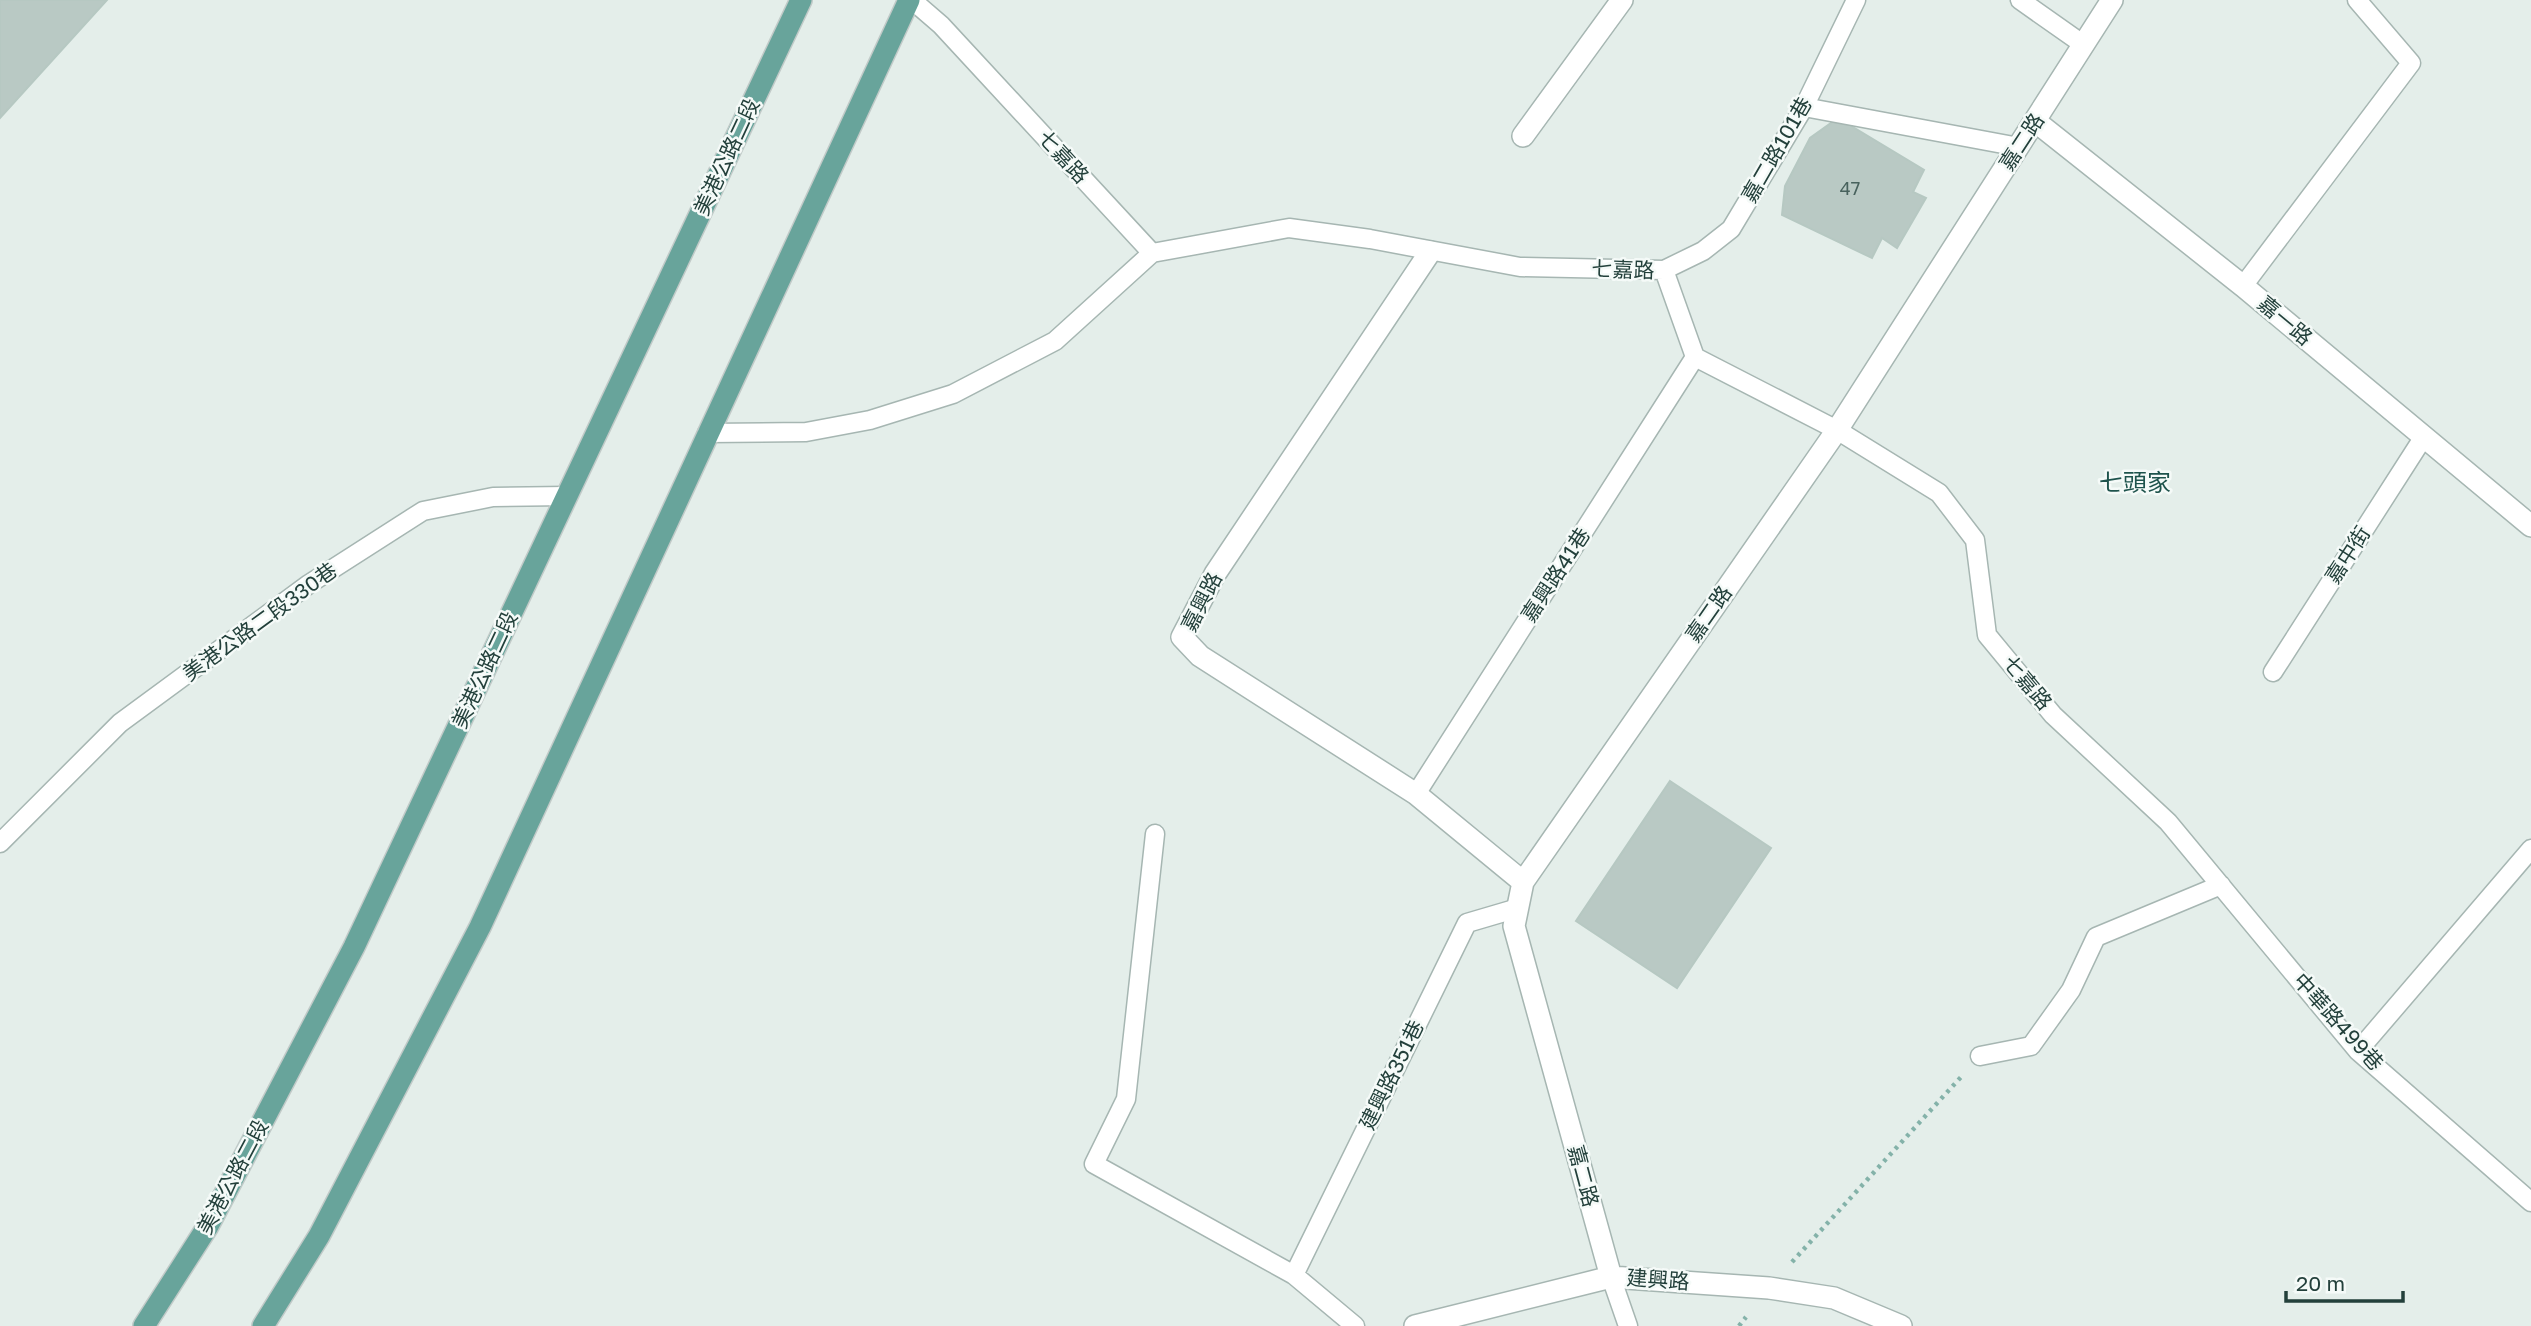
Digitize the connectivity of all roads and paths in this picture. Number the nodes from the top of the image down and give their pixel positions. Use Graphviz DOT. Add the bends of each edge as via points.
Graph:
graph roads {
  1 [pos="801,0"];
  2 [pos="910,0"];
  3 [pos="1622,0"];
  4 [pos="1856,0"];
  5 [pos="2020,0"];
  6 [pos="2112,0"];
  7 [pos="2357,0"];
  8 [pos="2084,45"];
  9 [pos="1804,107"];
  10 [pos="2035,121"];
  11 [pos="1523,136"];
  12 [pos="2019,147"];
  13 [pos="1430,251"];
  14 [pos="1152,253"];
  15 [pos="1664,270"];
  16 [pos="2243,286"];
  17 [pos="1695,357"];
  18 [pos="1837,430"];
  19 [pos="707,433"];
  20 [pos="2423,438"];
  21 [pos="567,496"];
  22 [pos="2531,526"];
  23 [pos="2273,672"];
  24 [pos="1416,794"];
  25 [pos="1155,834"];
  26 [pos="0,843"];
  27 [pos="2531,849"];
  28 [pos="1523,881"];
  29 [pos="2221,886"];
  30 [pos="1518,908"];
  31 [pos="2358,1051"];
  32 [pos="1980,1056"];
  33 [pos="2531,1202"];
  34 [pos="1294,1275"];
  35 [pos="1611,1277"];
  36 [pos="1769,1288"];
  37 [pos="144,1326"];
  38 [pos="263,1326"];
  39 [pos="1355,1326"];
  40 [pos="1415,1326"];
  41 [pos="1628,1326"];
  42 [pos="1739,1326"];
  43 [pos="1901,1326"];
  1 -- 21 [label="main road, 美港公路二段"];
  2 -- 14 [label="lane, 七嘉路" via="941,25"];
  2 -- 19 [label="main road"];
  3 -- 11 [label="street"];
  4 -- 9 [label="lane, 嘉二路101巷"];
  5 -- 8 [label="lane"];
  6 -- 8 [label="street, 嘉二路"];
  7 -- 16 [label="lane" via="2412,63"];
  8 -- 10 [label="street, 嘉二路"];
  9 -- 12 [label="lane"];
  9 -- 15 [label="lane, 嘉二路101巷" via="1731,229 1703,251"];
  10 -- 12 [label="street, 嘉二路"];
  10 -- 16 [label="street, 嘉一路"];
  12 -- 18 [label="street, 嘉二路"];
  13 -- 14 [label="lane, 七嘉路" via="1289,228"];
  13 -- 15 [label="lane, 七嘉路" via="1520,267"];
  13 -- 24 [label="street, 嘉興路" via="1215,574 1182,636 1200,656"];
  14 -- 19 [label="lane" via="1055,341 953,394 870,420 806,432"];
  15 -- 17 [label="lane, 七嘉路"];
  16 -- 20 [label="street, 嘉一路"];
  17 -- 18 [label="lane, 七嘉路"];
  17 -- 24 [label="lane, 嘉興路41巷"];
  18 -- 28 [label="street, 嘉二路"];
  18 -- 29 [label="lane, 七嘉路" via="1939,493 1975,540 1987,635 2053,715 2168,822"];
  19 -- 38 [label="main road" via="480,927 319,1236"];
  20 -- 22 [label="street, 嘉一路"];
  20 -- 23 [label="lane, 嘉中街"];
  21 -- 26 [label="lane, 美港公路二段330巷" via="493,497 423,511 309,584 120,723"];
  21 -- 37 [label="main road, 美港公路二段" via="354,947 208,1226"];
  24 -- 28 [label="street, 嘉興路"];
  25 -- 34 [label="lane" via="1126,1100 1094,1164"];
  27 -- 31 [label="lane"];
  28 -- 30 [label="street, 嘉二路"];
  29 -- 31 [label="lane, 中華路499巷"];
  29 -- 32 [label="lane" via="2096,937 2071,990 2031,1046"];
  30 -- 34 [label="lane, 建興路351巷" via="1466,923"];
  30 -- 35 [label="street, 嘉二路" via="1514,926"];
  31 -- 33 [label="lane, 中華路499巷"];
  32 -- 36 [label="path"];
  34 -- 39 [label="lane"];
  35 -- 36 [label="street, 建興路"];
  35 -- 40 [label="street, 建興路"];
  35 -- 41 [label="lane"];
  36 -- 42 [label="path"];
  36 -- 43 [label="street, 建興路" via="1834,1298"];
}
